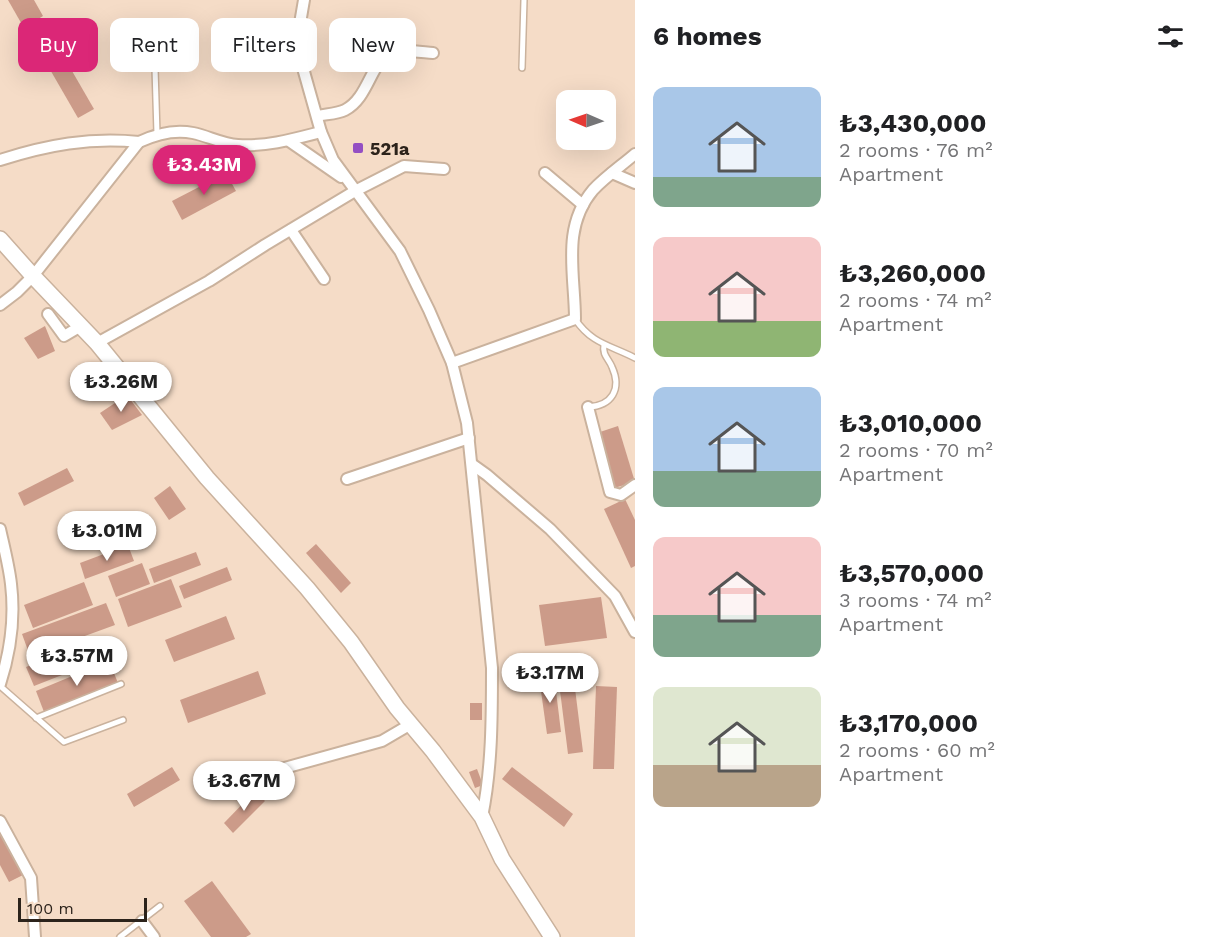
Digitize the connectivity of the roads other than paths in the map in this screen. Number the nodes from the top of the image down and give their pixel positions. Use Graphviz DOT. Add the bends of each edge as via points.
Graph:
graph roads {
  1 [pos="304,0"];
  2 [pos="524,0"];
  3 [pos="433,53"];
  4 [pos="522,68"];
  5 [pos="155,72"];
  6 [pos="317,116"];
  7 [pos="321,132"];
  8 [pos="157,134"];
  9 [pos="289,141"];
  10 [pos="139,142"];
  11 [pos="635,154"];
  12 [pos="0,160"];
  13 [pos="444,169"];
  14 [pos="545,172"];
  15 [pos="612,173"];
  16 [pos="635,183"];
  17 [pos="352,187"];
  18 [pos="583,205"];
  19 [pos="291,230"];
  20 [pos="0,239"];
  21 [pos="33,276"];
  22 [pos="324,279"];
  23 [pos="0,305"];
  24 [pos="48,314"];
  25 [pos="575,319"];
  26 [pos="81,326"];
  27 [pos="97,342"];
  28 [pos="604,345"];
  29 [pos="635,358"];
  30 [pos="452,363"];
  31 [pos="588,407"];
  32 [pos="469,438"];
  33 [pos="473,465"];
  34 [pos="347,479"];
  35 [pos="635,485"];
  36 [pos="0,529"];
  37 [pos="635,632"];
  38 [pos="121,684"];
  39 [pos="0,685"];
  40 [pos="36,718"];
  41 [pos="123,720"];
  42 [pos="411,724"];
  43 [pos="270,772"];
  44 [pos="482,817"];
  45 [pos="0,821"];
  46 [pos="160,906"];
  47 [pos="142,921"];
  48 [pos="35,937"];
  49 [pos="120,937"];
  50 [pos="154,937"];
  51 [pos="552,937"];
  1 -- 6 [label="street" via="298,35 301,61"];
  2 -- 4 [label="lane"];
  3 -- 6 [label="street" via="389,54 381,60 354,104 343,111"];
  5 -- 8 [label="lane"];
  6 -- 7 [label="street"];
  7 -- 9 [label="street"];
  7 -- 17 [label="street" via="333,160"];
  8 -- 9 [label="street" via="192,132 237,145"];
  8 -- 10 [label="street"];
  9 -- 17 [label="street"];
  10 -- 12 [label="street" via="108,139 37,148"];
  10 -- 21 [label="street"];
  11 -- 15 [label="street"];
  13 -- 17 [label="street" via="404,166"];
  14 -- 18 [label="street"];
  15 -- 16 [label="street"];
  15 -- 18 [label="street"];
  17 -- 19 [label="street"];
  17 -- 30 [label="street" via="400,251"];
  18 -- 25 [label="street" via="571,246"];
  19 -- 22 [label="street"];
  19 -- 27 [label="street" via="209,281"];
  20 -- 21 [label="street"];
  21 -- 23 [label="street"];
  21 -- 26 [label="street"];
  24 -- 26 [label="street" via="64,336"];
  25 -- 28 [label="lane" via="586,333"];
  25 -- 30 [label="street"];
  26 -- 27 [label="street"];
  27 -- 42 [label="street" via="207,478 307,588"];
  28 -- 29 [label="lane"];
  28 -- 31 [label="lane" via="615,375 614,392 604,405"];
  30 -- 32 [label="street"];
  31 -- 35 [label="street" via="610,492 621,495"];
  32 -- 33 [label="street"];
  32 -- 34 [label="street"];
  33 -- 37 [label="street" via="550,530 615,596"];
  33 -- 44 [label="street" via="492,668 487,792"];
  36 -- 39 [label="street" via="12,611 8,661"];
  38 -- 40 [label="lane"];
  39 -- 40 [label="lane"];
  40 -- 41 [label="lane" via="64,742"];
  42 -- 43 [label="street" via="382,741"];
  42 -- 44 [label="street"];
  44 -- 51 [label="street" via="502,859"];
  45 -- 48 [label="street" via="31,878"];
  46 -- 47 [label="lane"];
  47 -- 49 [label="lane"];
  47 -- 50 [label="street"];
}
